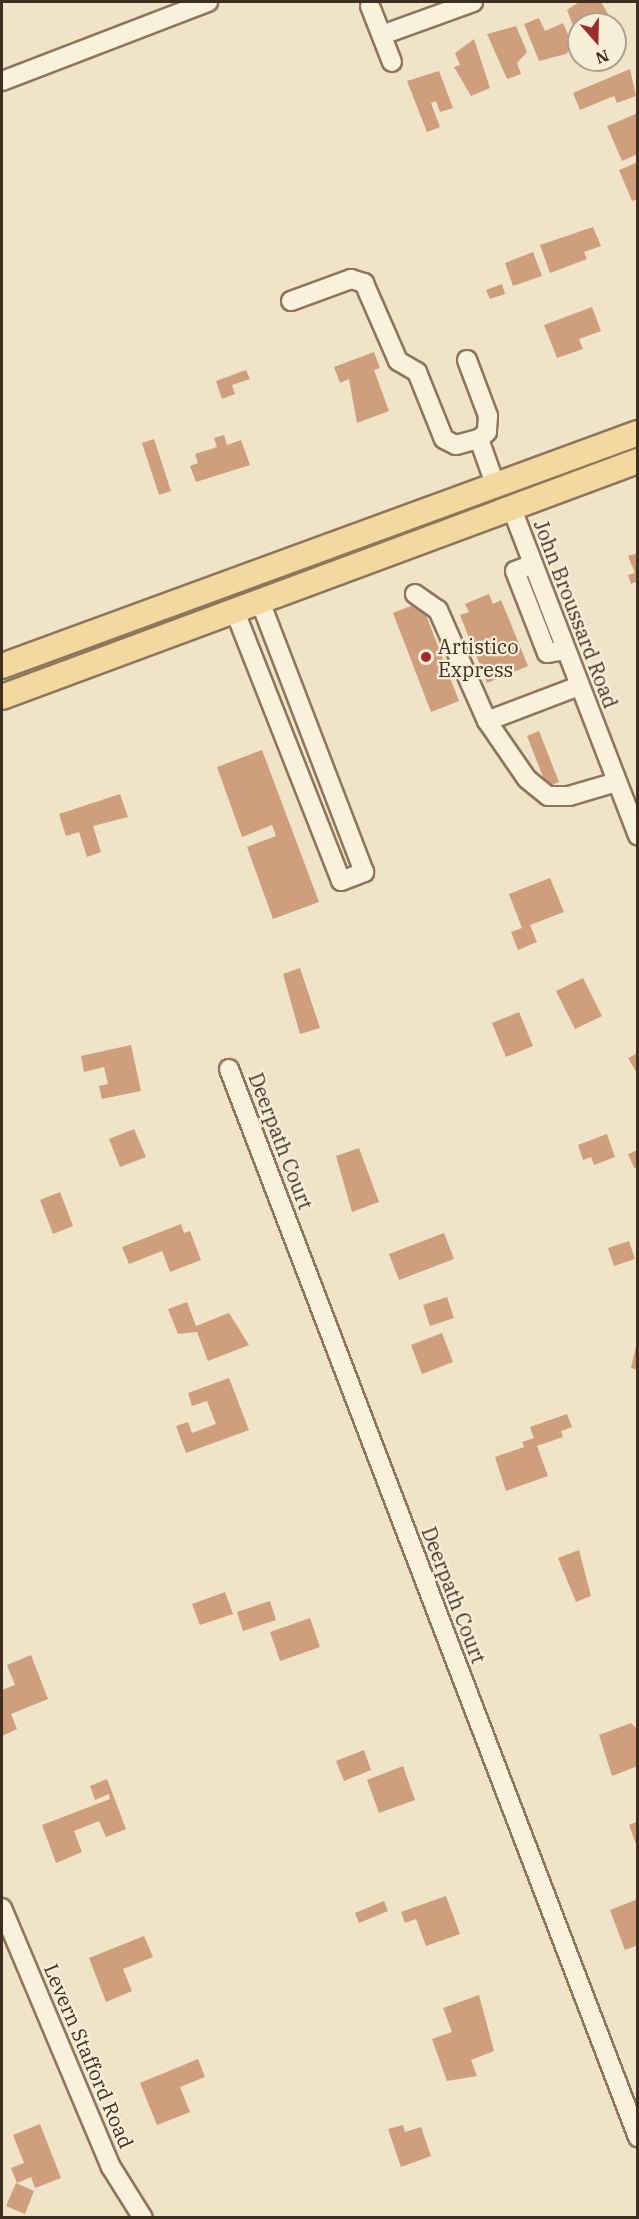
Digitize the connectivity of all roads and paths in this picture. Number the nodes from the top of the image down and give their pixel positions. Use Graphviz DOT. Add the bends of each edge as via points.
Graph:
graph roads {
  1 [pos="208,2"];
  2 [pos="473,2"];
  3 [pos="370,6"];
  4 [pos="382,35"];
  5 [pos="392,62"];
  6 [pos="2,81"];
  7 [pos="291,301"];
  8 [pos="466,360"];
  9 [pos="638,433"];
  10 [pos="479,439"];
  11 [pos="611,443"];
  12 [pos="638,461"];
  13 [pos="495,484"];
  14 [pos="512,509"];
  15 [pos="533,564"];
  16 [pos="544,592"];
  17 [pos="415,594"];
  18 [pos="260,599"];
  19 [pos="526,599"];
  20 [pos="234,609"];
  21 [pos="555,621"];
  22 [pos="537,628"];
  23 [pos="565,650"];
  24 [pos="2,666"];
  25 [pos="579,686"];
  26 [pos="2,697"];
  27 [pos="487,721"];
  28 [pos="617,782"];
  29 [pos="638,835"];
  30 [pos="229,1069"];
  31 [pos="2,1908"];
  32 [pos="638,2137"];
  33 [pos="143,2217"];
  1 -- 6 [label="street"];
  2 -- 4 [label="street"];
  3 -- 4 [label="street"];
  4 -- 5 [label="street"];
  7 -- 10 [label="street" via="351,279 364,283 398,362 417,372 444,439 456,445"];
  8 -- 10 [label="street" via="488,416 487,432"];
  9 -- 11 [label="main road"];
  10 -- 13 [label="street"];
  11 -- 13 [label="main road"];
  11 -- 14 [label="main road" via="589,463 514,493"];
  12 -- 14 [label="main road"];
  13 -- 24 [label="main road"];
  14 -- 15 [label="street, John Broussard Road"];
  14 -- 18 [label="main road"];
  15 -- 16 [label="street, John Broussard Road"];
  15 -- 19 [label="street" via="515,571"];
  16 -- 19 [label="street"];
  16 -- 21 [label="street, John Broussard Road"];
  17 -- 27 [label="street" via="438,610"];
  18 -- 20 [label="main road"];
  18 -- 20 [label="street" via="364,872 340,881"];
  19 -- 22 [label="street"];
  20 -- 26 [label="main road"];
  21 -- 22 [label="street"];
  21 -- 23 [label="street, John Broussard Road"];
  22 -- 23 [label="street" via="547,653"];
  23 -- 25 [label="street, John Broussard Road"];
  25 -- 27 [label="street"];
  25 -- 28 [label="street, John Broussard Road"];
  27 -- 28 [label="street" via="527,779 548,796 569,796"];
  28 -- 29 [label="street, John Broussard Road"];
  30 -- 32 [label="street, Deerpath Court"];
  31 -- 33 [label="street, Levern Stafford Road" via="111,2167"];
}
